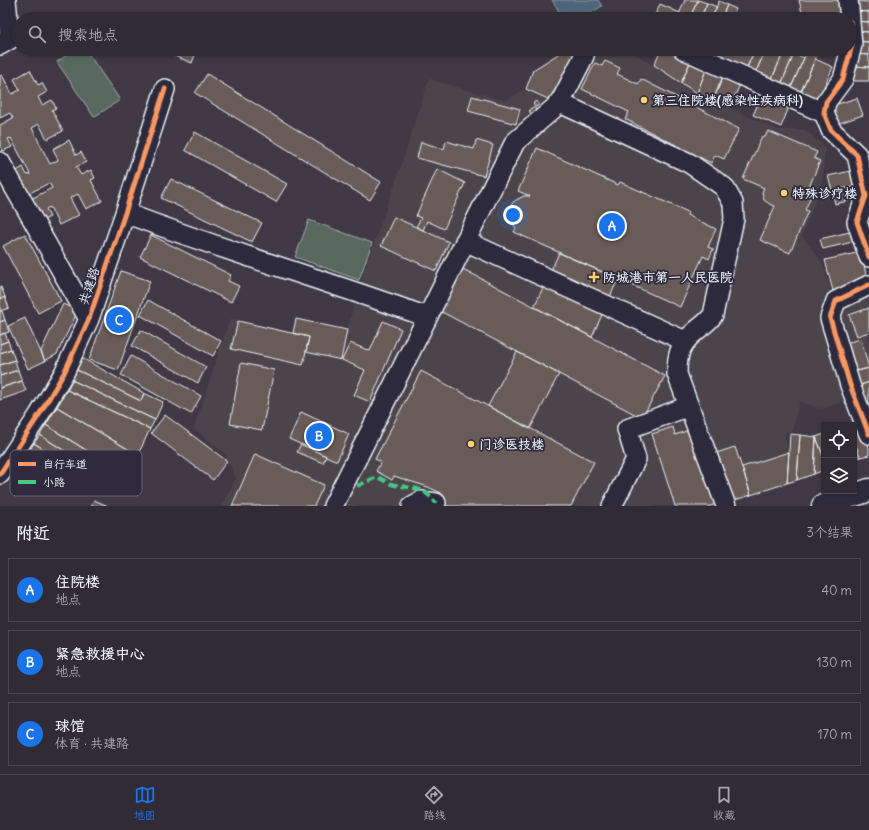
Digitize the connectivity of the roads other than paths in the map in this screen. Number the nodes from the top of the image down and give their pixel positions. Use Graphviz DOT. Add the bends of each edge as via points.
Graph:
graph roads {
  1 [pos="6,0"];
  2 [pos="848,0"];
  3 [pos="849,12"];
  4 [pos="0,44"];
  5 [pos="584,56"];
  6 [pos="698,56"];
  7 [pos="849,56"];
  8 [pos="165,88"];
  9 [pos="560,103"];
  10 [pos="824,113"];
  11 [pos="0,162"];
  12 [pos="125,213"];
  13 [pos="465,241"];
  14 [pos="869,257"];
  15 [pos="869,285"];
  16 [pos="427,317"];
  17 [pos="89,319"];
  18 [pos="685,340"];
  19 [pos="689,406"];
  20 [pos="869,434"];
  21 [pos="15,450"];
  22 [pos="10,458"];
  23 [pos="1,471"];
  24 [pos="869,490"];
  25 [pos="436,503"];
  26 [pos="333,506"];
  27 [pos="412,506"];
  28 [pos="612,506"];
  29 [pos="726,506"];
  30 [pos="823,506"];
  1 -- 4 [label="street" via="10,39"];
  2 -- 3 [label="street"];
  5 -- 9 [label="street"];
  6 -- 10 [label="street"];
  7 -- 10 [label="street" via="843,79 826,102"];
  8 -- 12 [label="street, 共建路"];
  9 -- 13 [label="street" via="515,142"];
  9 -- 18 [label="street" via="689,163 724,187 733,203 734,219 713,315 708,323"];
  10 -- 14 [label="street" via="831,130 857,155 866,196 857,222"];
  11 -- 17 [label="street"];
  12 -- 16 [label="street"];
  12 -- 17 [label="street, 共建路"];
  13 -- 16 [label="street"];
  13 -- 18 [label="street"];
  15 -- 20 [label="street" via="836,302 830,318 850,384"];
  16 -- 26 [label="street"];
  17 -- 21 [label="street, 共建路" via="64,373"];
  18 -- 19 [label="street" via="677,357 677,374"];
  19 -- 28 [label="street" via="627,429 636,459"];
  19 -- 29 [label="street"];
  22 -- 23 [label="street, 共建路"];
  24 -- 30 [label="main road"];
  25 -- 27 [label="street" via="421,501"];
}
